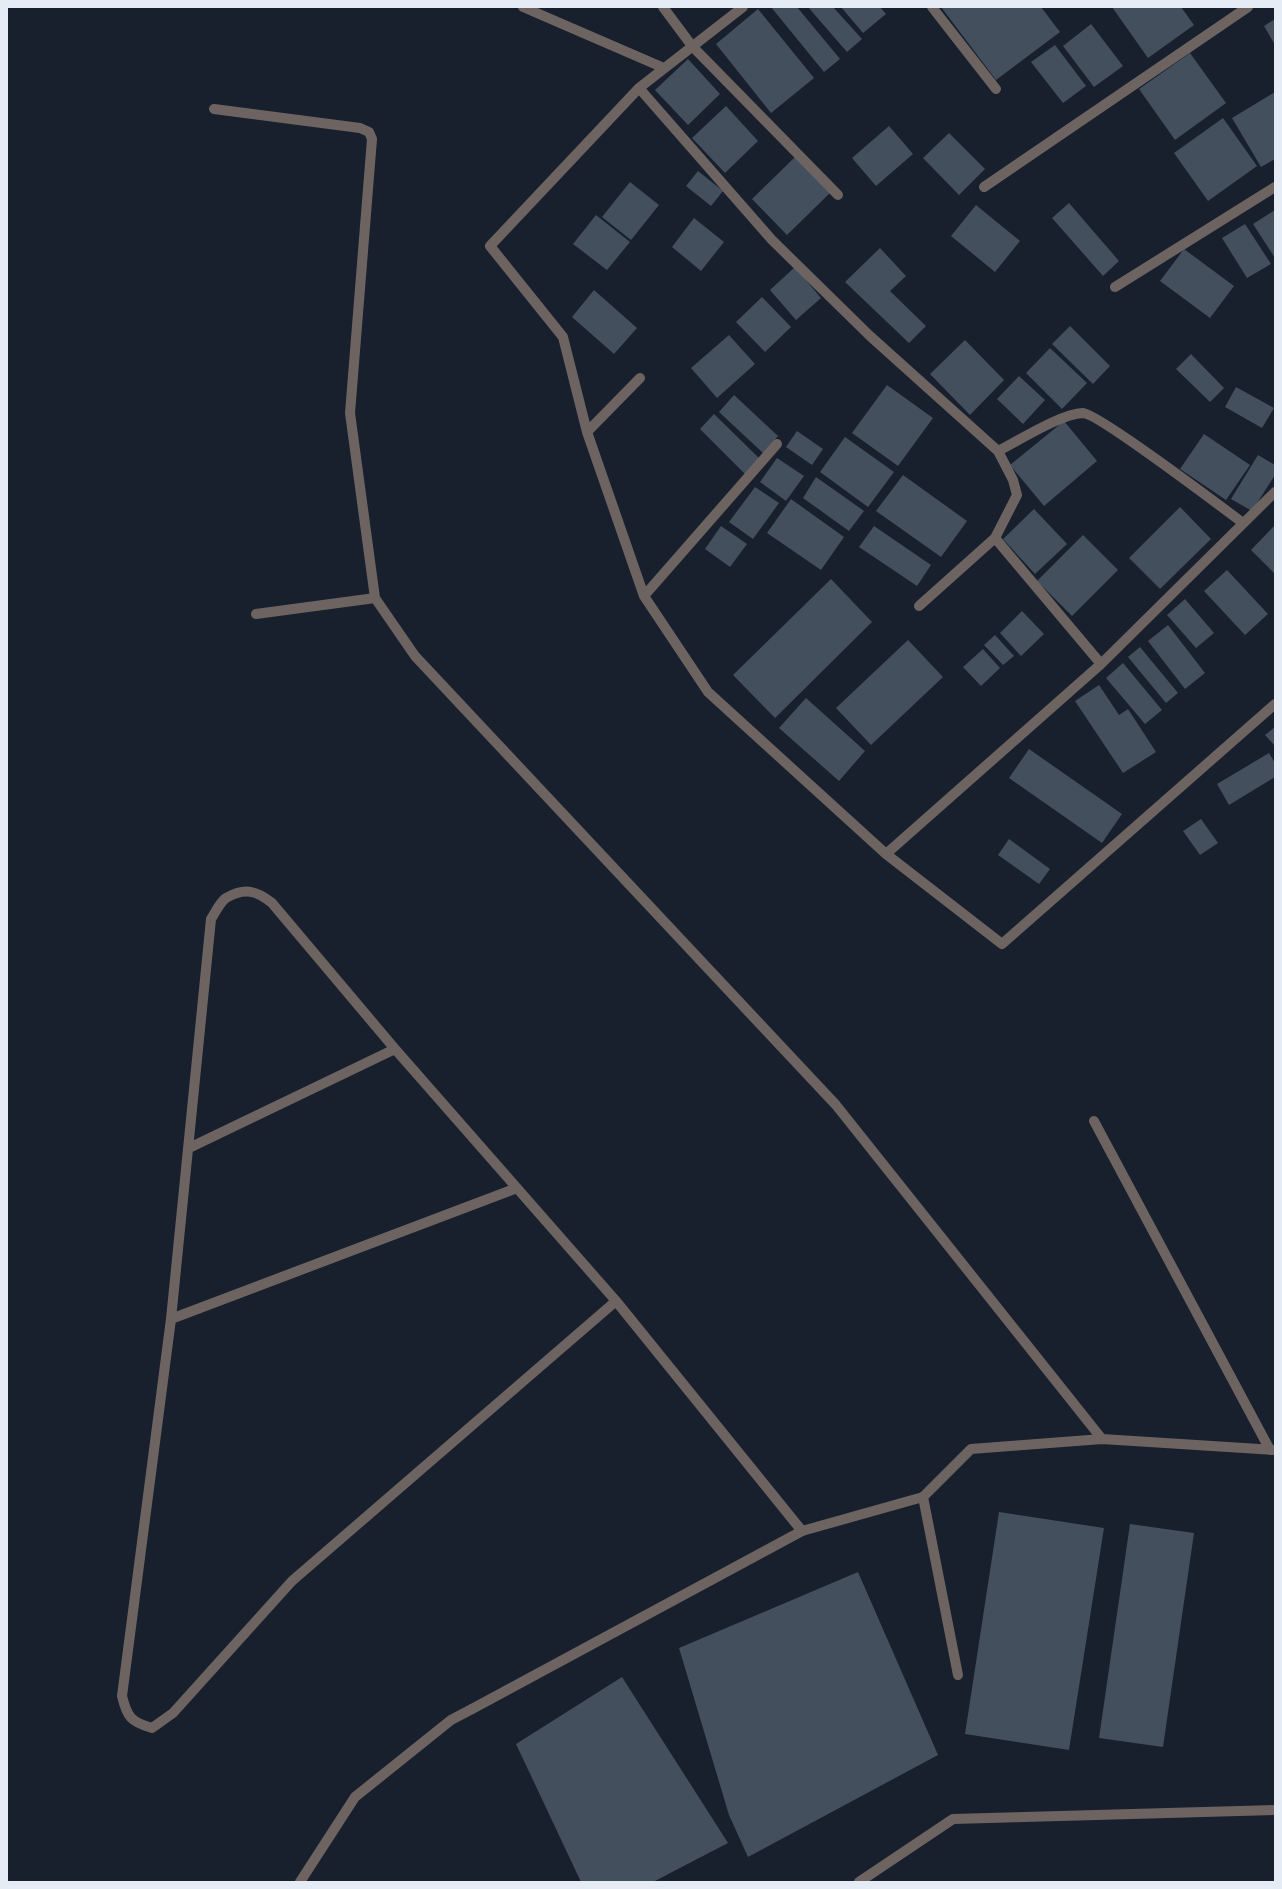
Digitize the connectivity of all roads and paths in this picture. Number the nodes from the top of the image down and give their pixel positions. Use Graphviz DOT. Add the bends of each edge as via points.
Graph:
graph roads {
  1 [pos="523,7"];
  2 [pos="663,7"];
  3 [pos="743,7"];
  4 [pos="932,7"];
  5 [pos="1248,7"];
  6 [pos="692,46"];
  7 [pos="664,68"];
  8 [pos="639,88"];
  9 [pos="996,89"];
  10 [pos="214,109"];
  11 [pos="984,186"];
  12 [pos="1275,187"];
  13 [pos="838,195"];
  14 [pos="1115,287"];
  15 [pos="640,378"];
  16 [pos="587,432"];
  17 [pos="777,444"];
  18 [pos="998,451"];
  19 [pos="1275,492"];
  20 [pos="1244,523"];
  21 [pos="995,538"];
  22 [pos="644,596"];
  23 [pos="375,598"];
  24 [pos="920,606"];
  25 [pos="256,614"];
  26 [pos="1101,664"];
  27 [pos="1275,704"];
  28 [pos="886,854"];
  29 [pos="395,1049"];
  30 [pos="1094,1121"];
  31 [pos="189,1148"];
  32 [pos="516,1188"];
  33 [pos="616,1301"];
  34 [pos="171,1320"];
  35 [pos="1102,1439"];
  36 [pos="1273,1450"];
  37 [pos="923,1497"];
  38 [pos="802,1531"];
  39 [pos="958,1675"];
  40 [pos="1275,1810"];
  41 [pos="300,1882"];
  42 [pos="859,1882"];
  1 -- 7 [label="street"];
  2 -- 6 [label="street"];
  3 -- 6 [label="street"];
  4 -- 9 [label="street"];
  5 -- 11 [label="street"];
  6 -- 7 [label="street"];
  6 -- 13 [label="street"];
  7 -- 8 [label="street"];
  8 -- 16 [label="street" via="490,246 563,337"];
  8 -- 18 [label="street" via="772,240 870,336"];
  10 -- 23 [label="street" via="360,128 369,132 372,139 350,412"];
  12 -- 14 [label="street"];
  15 -- 16 [label="street"];
  16 -- 22 [label="street"];
  17 -- 22 [label="street"];
  18 -- 20 [label="street" via="1070,414 1086,413"];
  18 -- 21 [label="street" via="1017,495"];
  19 -- 20 [label="street"];
  20 -- 26 [label="street"];
  21 -- 24 [label="street"];
  21 -- 26 [label="street"];
  22 -- 28 [label="street" via="708,692"];
  23 -- 25 [label="street"];
  23 -- 35 [label="street" via="415,656 836,1104"];
  26 -- 28 [label="street"];
  27 -- 28 [label="street" via="1002,944"];
  29 -- 31 [label="street"];
  29 -- 31 [label="street" via="272,903 259,893 247,891 225,898 211,919"];
  29 -- 32 [label="street"];
  30 -- 36 [label="street"];
  31 -- 34 [label="street"];
  32 -- 33 [label="street"];
  32 -- 34 [label="street"];
  33 -- 34 [label="street" via="292,1581 173,1713 152,1728 138,1724 126,1714 122,1696"];
  33 -- 38 [label="street"];
  35 -- 36 [label="street"];
  35 -- 37 [label="street" via="971,1449"];
  37 -- 38 [label="street"];
  37 -- 39 [label="street"];
  38 -- 41 [label="street" via="451,1720 355,1796"];
  40 -- 42 [label="street" via="953,1819"];
}
